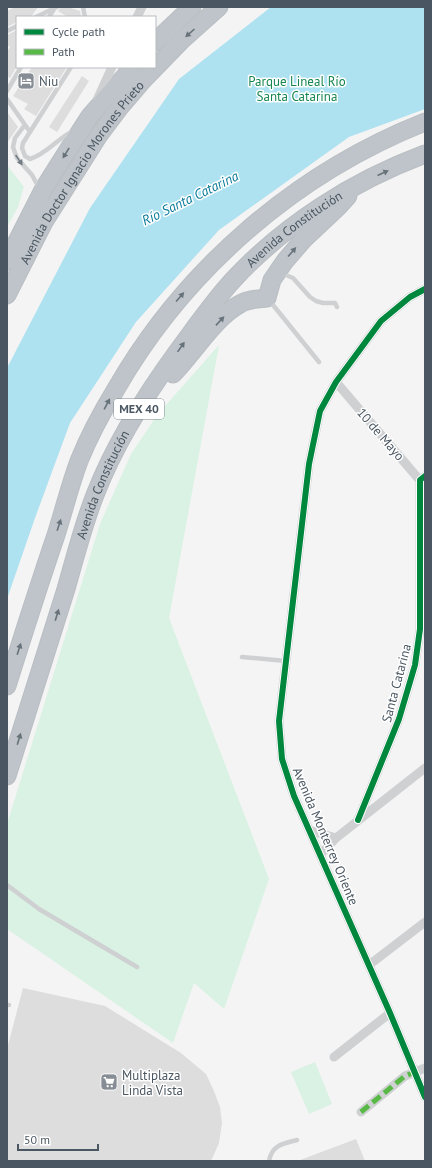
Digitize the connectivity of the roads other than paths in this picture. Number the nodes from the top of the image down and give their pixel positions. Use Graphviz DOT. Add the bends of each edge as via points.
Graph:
graph roads {
  1 [pos="142,7"];
  2 [pos="192,7"];
  3 [pos="219,7"];
  4 [pos="56,8"];
  5 [pos="38,16"];
  6 [pos="50,16"];
  7 [pos="138,16"];
  8 [pos="15,27"];
  9 [pos="7,31"];
  10 [pos="7,35"];
  11 [pos="156,41"];
  12 [pos="156,67"];
  13 [pos="20,68"];
  14 [pos="70,68"];
  15 [pos="112,68"];
  16 [pos="132,68"];
  17 [pos="155,68"];
  18 [pos="7,91"];
  19 [pos="7,99"];
  20 [pos="87,121"];
  21 [pos="425,122"];
  22 [pos="24,126"];
  23 [pos="30,132"];
  24 [pos="425,154"];
  25 [pos="359,184"];
  26 [pos="41,195"];
  27 [pos="7,260"];
  28 [pos="278,272"];
  29 [pos="425,289"];
  30 [pos="7,295"];
  31 [pos="267,298"];
  32 [pos="337,307"];
  33 [pos="319,362"];
  34 [pos="336,382"];
  35 [pos="144,399"];
  36 [pos="423,481"];
  37 [pos="242,657"];
  38 [pos="286,661"];
  39 [pos="7,686"];
  40 [pos="425,768"];
  41 [pos="7,776"];
  42 [pos="358,820"];
  43 [pos="309,830"];
  44 [pos="336,838"];
  45 [pos="320,855"];
  46 [pos="7,885"];
  47 [pos="425,922"];
  48 [pos="369,965"];
  49 [pos="137,967"];
  50 [pos="390,1013"];
  51 [pos="334,1057"];
  52 [pos="425,1068"];
  53 [pos="415,1072"];
  54 [pos="425,1097"];
  55 [pos="361,1112"];
  56 [pos="296,1140"];
  57 [pos="269,1161"];
  1 -- 7 [label="street"];
  2 -- 11 [label="highway"];
  3 -- 12 [label="highway, Avenida Doctor Ignacio Morones Prieto, one-way"];
  4 -- 5 [label="lane"];
  4 -- 6 [label="lane"];
  8 -- 9 [label="lane"];
  8 -- 10 [label="lane"];
  13 -- 18 [label="lane"];
  14 -- 23 [label="lane"];
  15 -- 20 [label="street"];
  16 -- 20 [label="highway, Avenida Doctor Ignacio Morones Prieto"];
  17 -- 30 [label="highway, Avenida Doctor Ignacio Morones Prieto, one-way" via="99,135 44,222"];
  19 -- 22 [label="lane"];
  20 -- 23 [label="lane" via="38,157 30,159 25,156 22,148"];
  20 -- 26 [label="highway, Avenida Doctor Ignacio Morones Prieto, one-way"];
  39 -- 21 [label="highway, Avenida Constitución / MEX 40, one-way" via="80,461 92,432 111,397 158,324 221,254 269,212 348,159"];
  22 -- 23 [label="lane"];
  22 -- 26 [label="lane, one-way" via="15,138 13,148 17,158 32,174"];
  25 -- 24 [label="highway, Avenida Constitución / MEX 40, one-way"];
  28 -- 25 [label="highway, one-way" via="304,239"];
  35 -- 25 [label="highway, Avenida Constitución / MEX 40, one-way" via="196,326 233,280 303,219"];
  26 -- 27 [label="highway, Avenida Doctor Ignacio Morones Prieto"];
  28 -- 31 [label="highway" via="272,280"];
  28 -- 32 [label="lane" via="293,278 316,301 334,303"];
  29 -- 34 [label="street, Avenida Monterrey Oriente" via="410,297 381,321"];
  31 -- 33 [label="lane"];
  35 -- 31 [label="highway, one-way" via="181,366 227,313 240,303"];
  34 -- 36 [label="street, 10 de Mayo"];
  34 -- 38 [label="street, Avenida Monterrey Oriente" via="320,411 309,464"];
  41 -- 35 [label="highway, Avenida Constitución / MEX 40, one-way" via="95,496 118,446"];
  36 -- 42 [label="street, Santa Catarina" via="420,629 415,666 399,719"];
  37 -- 38 [label="lane"];
  38 -- 43 [label="street, Avenida Monterrey Oriente" via="279,721 282,760"];
  40 -- 42 [label="street"];
  42 -- 44 [label="street"];
  43 -- 44 [label="street, Avenida Monterrey Oriente"];
  43 -- 45 [label="street, Avenida Monterrey Oriente"];
  44 -- 45 [label="street"];
  45 -- 48 [label="street, Avenida Monterrey Oriente"];
  46 -- 49 [label="lane" via="39,909"];
  47 -- 48 [label="street"];
  48 -- 50 [label="street, Avenida Monterrey Oriente"];
  50 -- 51 [label="street"];
  50 -- 53 [label="street, Avenida Monterrey Oriente"];
  52 -- 53 [label="street"];
  53 -- 54 [label="street, Avenida Monterrey Oriente"];
  53 -- 55 [label="street" via="405,1076"];
  56 -- 57 [label="lane" via="280,1144 271,1152"];
}
